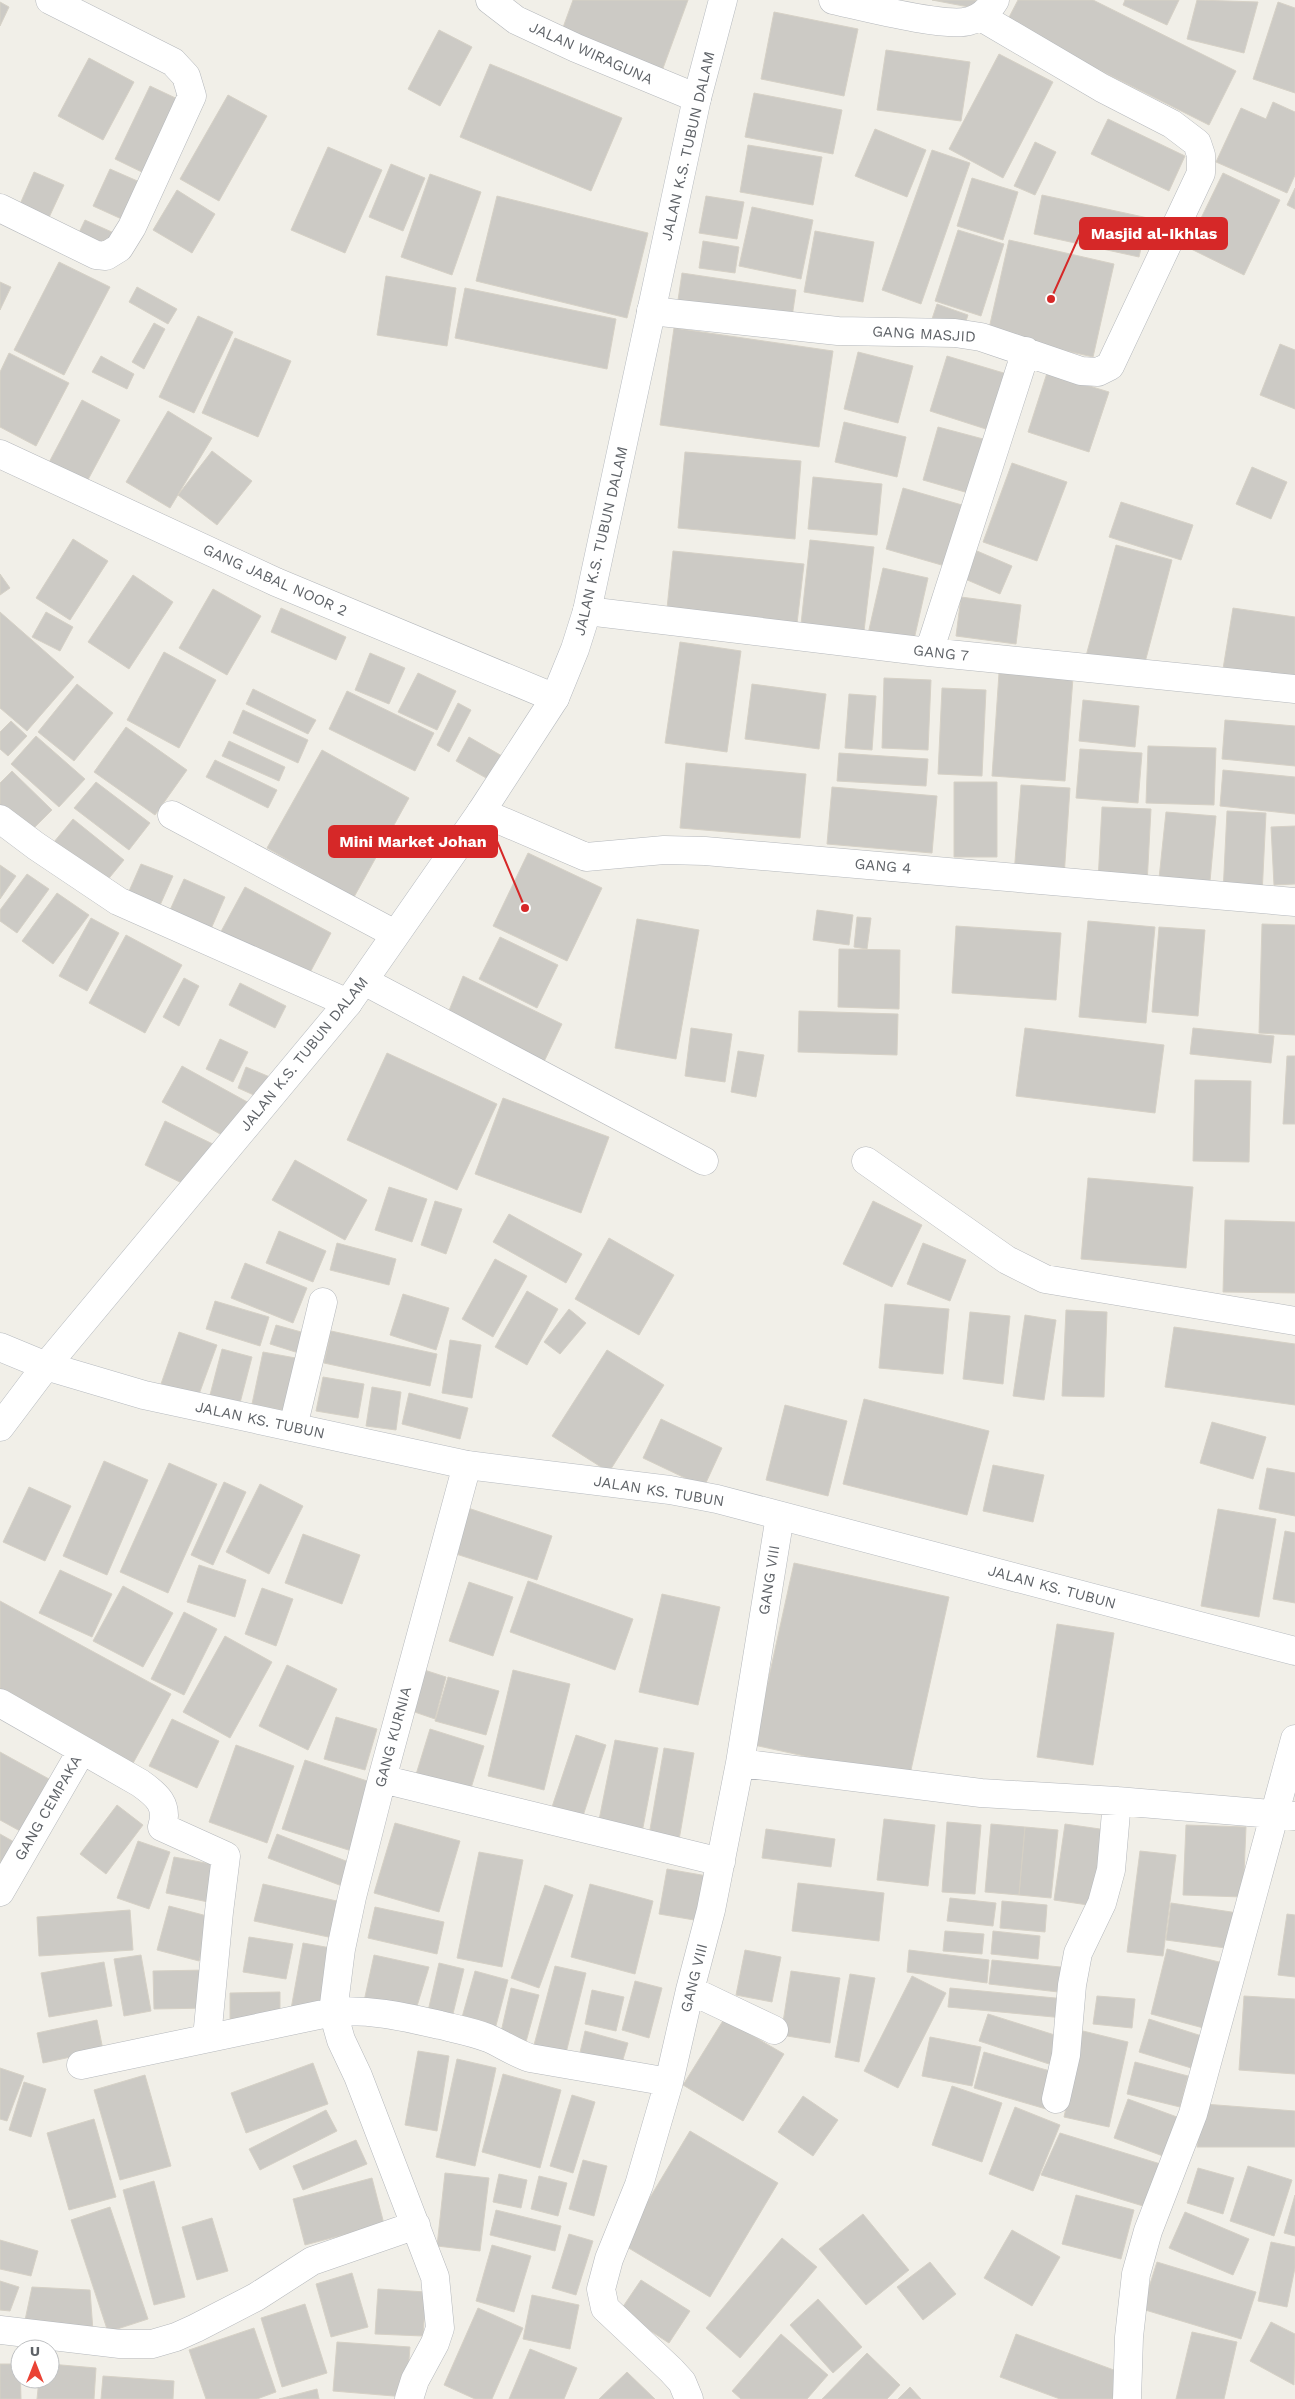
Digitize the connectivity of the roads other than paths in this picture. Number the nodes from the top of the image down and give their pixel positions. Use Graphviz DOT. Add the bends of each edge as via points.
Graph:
graph roads {
  1 [pos="50,0"];
  2 [pos="490,0"];
  3 [pos="723,0"];
  4 [pos="833,0"];
  5 [pos="988,8"];
  6 [pos="697,98"];
  7 [pos="0,208"];
  8 [pos="651,311"];
  9 [pos="1026,351"];
  10 [pos="0,454"];
  11 [pos="587,612"];
  12 [pos="929,652"];
  13 [pos="1295,689"];
  14 [pos="555,698"];
  15 [pos="481,812"];
  16 [pos="172,815"];
  17 [pos="0,819"];
  18 [pos="1295,902"];
  19 [pos="395,934"];
  20 [pos="364,981"];
  21 [pos="348,1004"];
  22 [pos="704,1161"];
  23 [pos="866,1161"];
  24 [pos="323,1302"];
  25 [pos="1295,1321"];
  26 [pos="0,1347"];
  27 [pos="46,1366"];
  28 [pos="0,1427"];
  29 [pos="292,1427"];
  30 [pos="467,1465"];
  31 [pos="780,1516"];
  32 [pos="1295,1650"];
  33 [pos="0,1704"];
  34 [pos="1295,1739"];
  35 [pos="82,1750"];
  36 [pos="740,1763"];
  37 [pos="382,1779"];
  38 [pos="1117,1801"];
  39 [pos="1284,1815"];
  40 [pos="721,1862"];
  41 [pos="0,1892"];
  42 [pos="690,1990"];
  43 [pos="333,2012"];
  44 [pos="774,2030"];
  45 [pos="207,2038"];
  46 [pos="81,2065"];
  47 [pos="669,2082"];
  48 [pos="1056,2099"];
  49 [pos="416,2225"];
  50 [pos="0,2330"];
  51 [pos="409,2399"];
  52 [pos="689,2399"];
  53 [pos="1127,2399"];
  1 -- 7 [label="street" via="173,62 186,76 192,96 132,227 112,254 96,255"];
  2 -- 6 [label="street, JALAN WIRAGUNA" via="516,20"];
  3 -- 6 [label="street, JALAN K.S. TUBUN DALAM"];
  4 -- 5 [label="street" via="948,22 968,22"];
  5 -- 9 [label="street, GANG MASJID" via="1102,88 1172,124 1197,143 1200,155 1201,173 1110,366 1098,372 1081,371"];
  6 -- 8 [label="street, JALAN K.S. TUBUN DALAM"];
  8 -- 9 [label="street, GANG MASJID" via="838,331 955,333 981,337"];
  8 -- 11 [label="street, JALAN K.S. TUBUN DALAM"];
  9 -- 12 [label="street"];
  10 -- 14 [label="street, GANG JABAL NOOR 2" via="276,582"];
  11 -- 12 [label="street, GANG 7"];
  11 -- 14 [label="street, JALAN K.S. TUBUN DALAM"];
  12 -- 13 [label="street, GANG 7"];
  14 -- 15 [label="street, JALAN K.S. TUBUN DALAM"];
  15 -- 18 [label="street, GANG 4" via="586,857 664,850 705,851"];
  15 -- 19 [label="street, JALAN K.S. TUBUN DALAM"];
  16 -- 19 [label="street"];
  17 -- 21 [label="street" via="118,901"];
  19 -- 20 [label="street, JALAN K.S. TUBUN DALAM"];
  20 -- 21 [label="street, JALAN K.S. TUBUN DALAM"];
  20 -- 22 [label="street"];
  21 -- 27 [label="street, JALAN K.S. TUBUN DALAM"];
  23 -- 25 [label="street" via="1007,1260 1045,1279"];
  24 -- 29 [label="street"];
  26 -- 27 [label="street, JALAN KS. TUBUN"];
  27 -- 28 [label="street, JALAN K.S. TUBUN DALAM"];
  27 -- 29 [label="street, JALAN KS. TUBUN" via="144,1395"];
  29 -- 30 [label="street, JALAN KS. TUBUN"];
  30 -- 31 [label="street, JALAN KS. TUBUN" via="670,1490"];
  30 -- 37 [label="street, GANG KURNIA"];
  31 -- 32 [label="street, JALAN KS. TUBUN"];
  31 -- 36 [label="street, GANG VIII"];
  33 -- 35 [label="street"];
  34 -- 39 [label="street"];
  35 -- 41 [label="street, GANG CEMPAKA"];
  35 -- 45 [label="street" via="154,1793 165,1809 162,1827 226,1856"];
  36 -- 38 [label="street" via="980,1793"];
  36 -- 40 [label="street, GANG VIII"];
  37 -- 40 [label="street"];
  37 -- 43 [label="street, GANG KURNIA" via="341,1949"];
  38 -- 39 [label="street"];
  38 -- 48 [label="street" via="1111,1870 1102,1903 1078,1953 1066,2055"];
  39 -- 53 [label="street" via="1194,2114 1148,2231 1136,2274"];
  40 -- 42 [label="street, GANG VIII"];
  42 -- 44 [label="street"];
  42 -- 47 [label="street, GANG VIII"];
  43 -- 45 [label="street"];
  43 -- 47 [label="street" via="394,2014 481,2036 530,2058"];
  43 -- 49 [label="street" via="341,2040"];
  45 -- 46 [label="street"];
  47 -- 52 [label="street, GANG VIII" via="639,2185 602,2280 600,2296 605,2308 677,2376"];
  49 -- 50 [label="street" via="312,2261 256,2297 205,2324 160,2342 120,2344"];
  49 -- 51 [label="street" via="435,2276 440,2328"];
}
